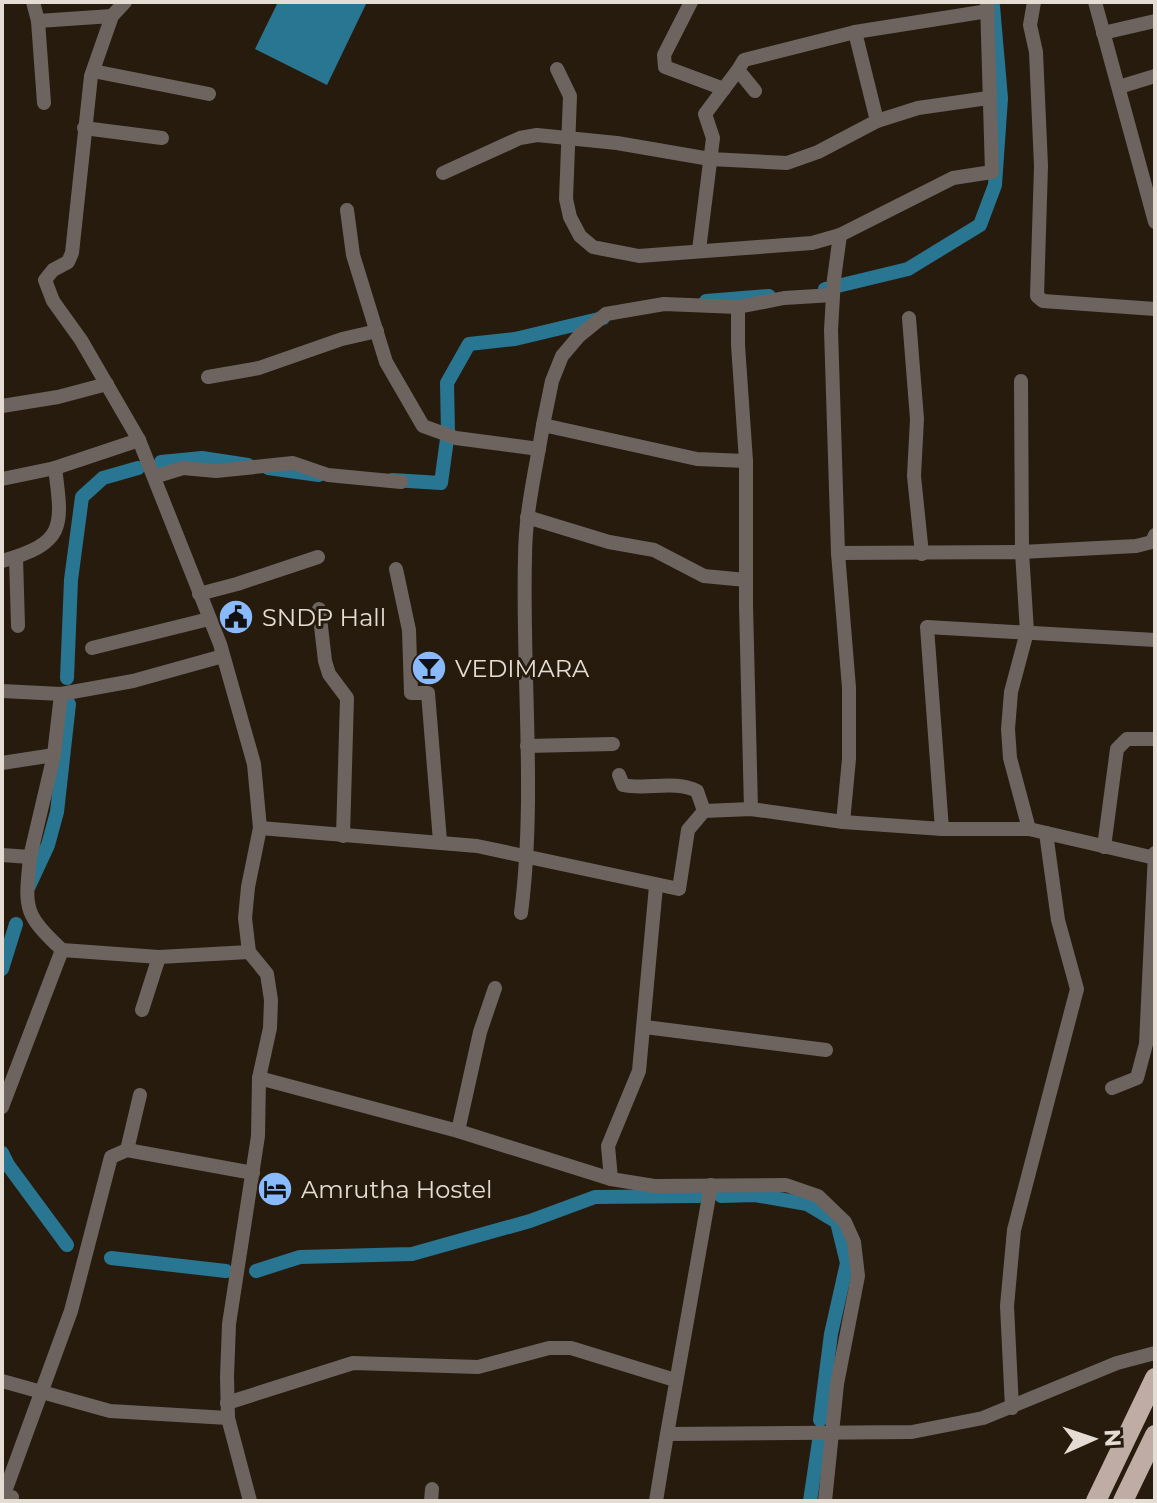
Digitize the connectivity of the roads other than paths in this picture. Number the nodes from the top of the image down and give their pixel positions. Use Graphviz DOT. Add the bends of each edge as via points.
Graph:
graph roads {
  1 [pos="33,2"];
  2 [pos="125,2"];
  3 [pos="1034,2"];
  4 [pos="1095,2"];
  5 [pos="689,3"];
  6 [pos="987,6"];
  7 [pos="112,16"];
  8 [pos="38,21"];
  9 [pos="1155,21"];
  10 [pos="855,32"];
  11 [pos="1103,33"];
  12 [pos="557,69"];
  13 [pos="738,70"];
  14 [pos="93,71"];
  15 [pos="1155,76"];
  16 [pos="1119,87"];
  17 [pos="724,89"];
  18 [pos="755,91"];
  19 [pos="209,94"];
  20 [pos="988,98"];
  21 [pos="44,103"];
  22 [pos="877,121"];
  23 [pos="84,128"];
  24 [pos="162,138"];
  25 [pos="567,139"];
  26 [pos="710,159"];
  27 [pos="443,173"];
  28 [pos="347,210"];
  29 [pos="1155,222"];
  30 [pos="840,235"];
  31 [pos="699,250"];
  32 [pos="833,295"];
  33 [pos="738,307"];
  34 [pos="1155,309"];
  35 [pos="909,318"];
  36 [pos="377,331"];
  37 [pos="208,377"];
  38 [pos="1021,381"];
  39 [pos="107,384"];
  40 [pos="2,406"];
  41 [pos="543,425"];
  42 [pos="139,440"];
  43 [pos="539,449"];
  44 [pos="746,461"];
  45 [pos="55,468"];
  46 [pos="154,477"];
  47 [pos="2,479"];
  48 [pos="401,482"];
  49 [pos="527,517"];
  50 [pos="1155,535"];
  51 [pos="1022,552"];
  52 [pos="838,553"];
  53 [pos="922,554"];
  54 [pos="318,557"];
  55 [pos="9,559"];
  56 [pos="396,569"];
  57 [pos="746,580"];
  58 [pos="199,594"];
  59 [pos="319,609"];
  60 [pos="209,619"];
  61 [pos="18,626"];
  62 [pos="1027,632"];
  63 [pos="1155,640"];
  64 [pos="92,648"];
  65 [pos="223,656"];
  66 [pos="2,691"];
  67 [pos="61,694"];
  68 [pos="1155,739"];
  69 [pos="613,744"];
  70 [pos="527,746"];
  71 [pos="54,755"];
  72 [pos="2,763"];
  73 [pos="619,775"];
  74 [pos="751,809"];
  75 [pos="704,811"];
  76 [pos="843,822"];
  77 [pos="260,828"];
  78 [pos="942,829"];
  79 [pos="1029,829"];
  80 [pos="1046,833"];
  81 [pos="343,836"];
  82 [pos="440,841"];
  83 [pos="1104,847"];
  84 [pos="2,855"];
  85 [pos="528,855"];
  86 [pos="1154,856"];
  87 [pos="30,857"];
  88 [pos="656,886"];
  89 [pos="521,913"];
  90 [pos="62,950"];
  91 [pos="249,952"];
  92 [pos="159,957"];
  93 [pos="495,988"];
  94 [pos="142,1010"];
  95 [pos="645,1027"];
  96 [pos="826,1050"];
  97 [pos="259,1078"];
  98 [pos="1112,1088"];
  99 [pos="140,1095"];
  100 [pos="2,1107"];
  101 [pos="458,1131"];
  102 [pos="127,1150"];
  103 [pos="253,1173"];
  104 [pos="611,1179"];
  105 [pos="711,1185"];
  106 [pos="1155,1353"];
  107 [pos="1155,1378"];
  108 [pos="675,1380"];
  109 [pos="2,1381"];
  110 [pos="40,1392"];
  111 [pos="1012,1408"];
  112 [pos="228,1411"];
  113 [pos="831,1432"];
  114 [pos="667,1434"];
  115 [pos="1155,1435"];
  116 [pos="9,1496"];
  117 [pos="250,1501"];
  118 [pos="656,1501"];
  119 [pos="825,1501"];
  120 [pos="1096,1501"];
  121 [pos="1123,1501"];
  1 -- 8 [label="street"];
  2 -- 7 [label="street"];
  3 -- 34 [label="street" via="1030,25 1036,52 1041,180 1037,296 1043,301"];
  4 -- 11 [label="street"];
  5 -- 17 [label="street" via="664,55 665,67"];
  6 -- 10 [label="street"];
  6 -- 20 [label="street"];
  7 -- 8 [label="street"];
  7 -- 14 [label="street"];
  8 -- 21 [label="street"];
  9 -- 11 [label="street"];
  10 -- 13 [label="street" via="762,53 744,60"];
  10 -- 22 [label="street"];
  11 -- 16 [label="street"];
  12 -- 25 [label="street" via="570,96"];
  13 -- 17 [label="street"];
  13 -- 18 [label="street"];
  14 -- 19 [label="street"];
  14 -- 23 [label="street"];
  15 -- 16 [label="street"];
  16 -- 29 [label="street"];
  17 -- 26 [label="street" via="705,114 713,138"];
  20 -- 22 [label="street" via="918,108"];
  20 -- 30 [label="street" via="992,172 953,178"];
  22 -- 26 [label="street" via="787,163"];
  23 -- 24 [label="street"];
  23 -- 39 [label="street" via="72,253 45,280"];
  25 -- 26 [label="street"];
  25 -- 27 [label="street" via="520,138"];
  25 -- 31 [label="street" via="570,217 593,247 639,256"];
  26 -- 31 [label="street"];
  28 -- 36 [label="street" via="353,255"];
  30 -- 31 [label="street" via="812,243"];
  30 -- 32 [label="street"];
  32 -- 33 [label="street"];
  32 -- 52 [label="street"];
  33 -- 41 [label="street" via="664,304 606,314 562,356"];
  33 -- 44 [label="street"];
  35 -- 53 [label="street"];
  36 -- 37 [label="street" via="259,368"];
  36 -- 43 [label="street" via="386,362 423,426 456,438"];
  38 -- 51 [label="street"];
  39 -- 40 [label="street"];
  39 -- 42 [label="street"];
  41 -- 43 [label="street"];
  41 -- 44 [label="street" via="697,459"];
  42 -- 45 [label="street"];
  42 -- 46 [label="street"];
  43 -- 49 [label="street"];
  44 -- 57 [label="street"];
  45 -- 47 [label="street"];
  45 -- 55 [label="street" via="61,507 51,539"];
  46 -- 48 [label="street" via="183,468 216,471 293,463 328,475"];
  46 -- 58 [label="street"];
  49 -- 57 [label="street" via="654,550 704,576"];
  49 -- 70 [label="street"];
  50 -- 51 [label="street" via="1152,542 1136,546"];
  51 -- 53 [label="street"];
  51 -- 62 [label="street"];
  52 -- 53 [label="street"];
  52 -- 76 [label="street" via="849,688"];
  54 -- 58 [label="street"];
  55 -- 61 [label="street"];
  56 -- 82 [label="street" via="409,630 411,693 428,693"];
  57 -- 74 [label="street"];
  58 -- 60 [label="street"];
  59 -- 81 [label="street" via="329,674 347,698"];
  60 -- 64 [label="street"];
  60 -- 65 [label="street"];
  62 -- 63 [label="street"];
  62 -- 78 [label="street" via="927,627"];
  62 -- 79 [label="street" via="1011,692 1008,729 1010,758"];
  65 -- 67 [label="street"];
  65 -- 77 [label="street" via="254,764"];
  66 -- 67 [label="street"];
  67 -- 71 [label="street"];
  68 -- 83 [label="street" via="1127,739 1117,749"];
  69 -- 70 [label="street"];
  70 -- 85 [label="street"];
  71 -- 72 [label="street"];
  71 -- 87 [label="street"];
  73 -- 75 [label="street" via="623,785 638,788 687,786 697,791"];
  74 -- 75 [label="street"];
  74 -- 76 [label="street"];
  75 -- 88 [label="street" via="688,830 679,889"];
  76 -- 78 [label="street"];
  77 -- 81 [label="street"];
  77 -- 91 [label="street" via="245,918"];
  78 -- 79 [label="street"];
  79 -- 80 [label="street"];
  80 -- 83 [label="street"];
  80 -- 111 [label="street" via="1058,920 1077,989 1014,1230 1007,1306"];
  81 -- 82 [label="street"];
  82 -- 85 [label="street"];
  83 -- 86 [label="street"];
  84 -- 87 [label="street"];
  85 -- 88 [label="street"];
  85 -- 89 [label="street"];
  86 -- 98 [label="street" via="1146,1044 1137,1078"];
  87 -- 90 [label="street" via="26,902 37,927"];
  88 -- 95 [label="street"];
  90 -- 92 [label="street"];
  90 -- 100 [label="street"];
  91 -- 92 [label="street"];
  91 -- 97 [label="street" via="267,974 271,1000"];
  92 -- 94 [label="street"];
  93 -- 101 [label="street"];
  95 -- 96 [label="street"];
  95 -- 104 [label="street" via="639,1071 608,1146"];
  97 -- 101 [label="street"];
  97 -- 103 [label="street"];
  99 -- 102 [label="street"];
  101 -- 104 [label="street"];
  102 -- 103 [label="street"];
  102 -- 110 [label="street" via="111,1157 71,1311"];
  103 -- 112 [label="street" via="229,1324"];
  104 -- 105 [label="street" via="654,1186"];
  105 -- 108 [label="street"];
  105 -- 113 [label="street" via="786,1185 818,1196 845,1222 854,1242 858,1276"];
  106 -- 111 [label="street" via="1117,1363"];
  107 -- 120 [label="main road"];
  108 -- 112 [label="street" via="571,1348 549,1348 478,1367 353,1363"];
  108 -- 114 [label="street"];
  109 -- 110 [label="street"];
  110 -- 112 [label="street" via="110,1411"];
  110 -- 116 [label="street" via="7,1486"];
  111 -- 113 [label="street" via="912,1432"];
  112 -- 117 [label="street"];
  113 -- 114 [label="street"];
  113 -- 119 [label="street"];
  114 -- 118 [label="street"];
  115 -- 121 [label="main road"];
}
